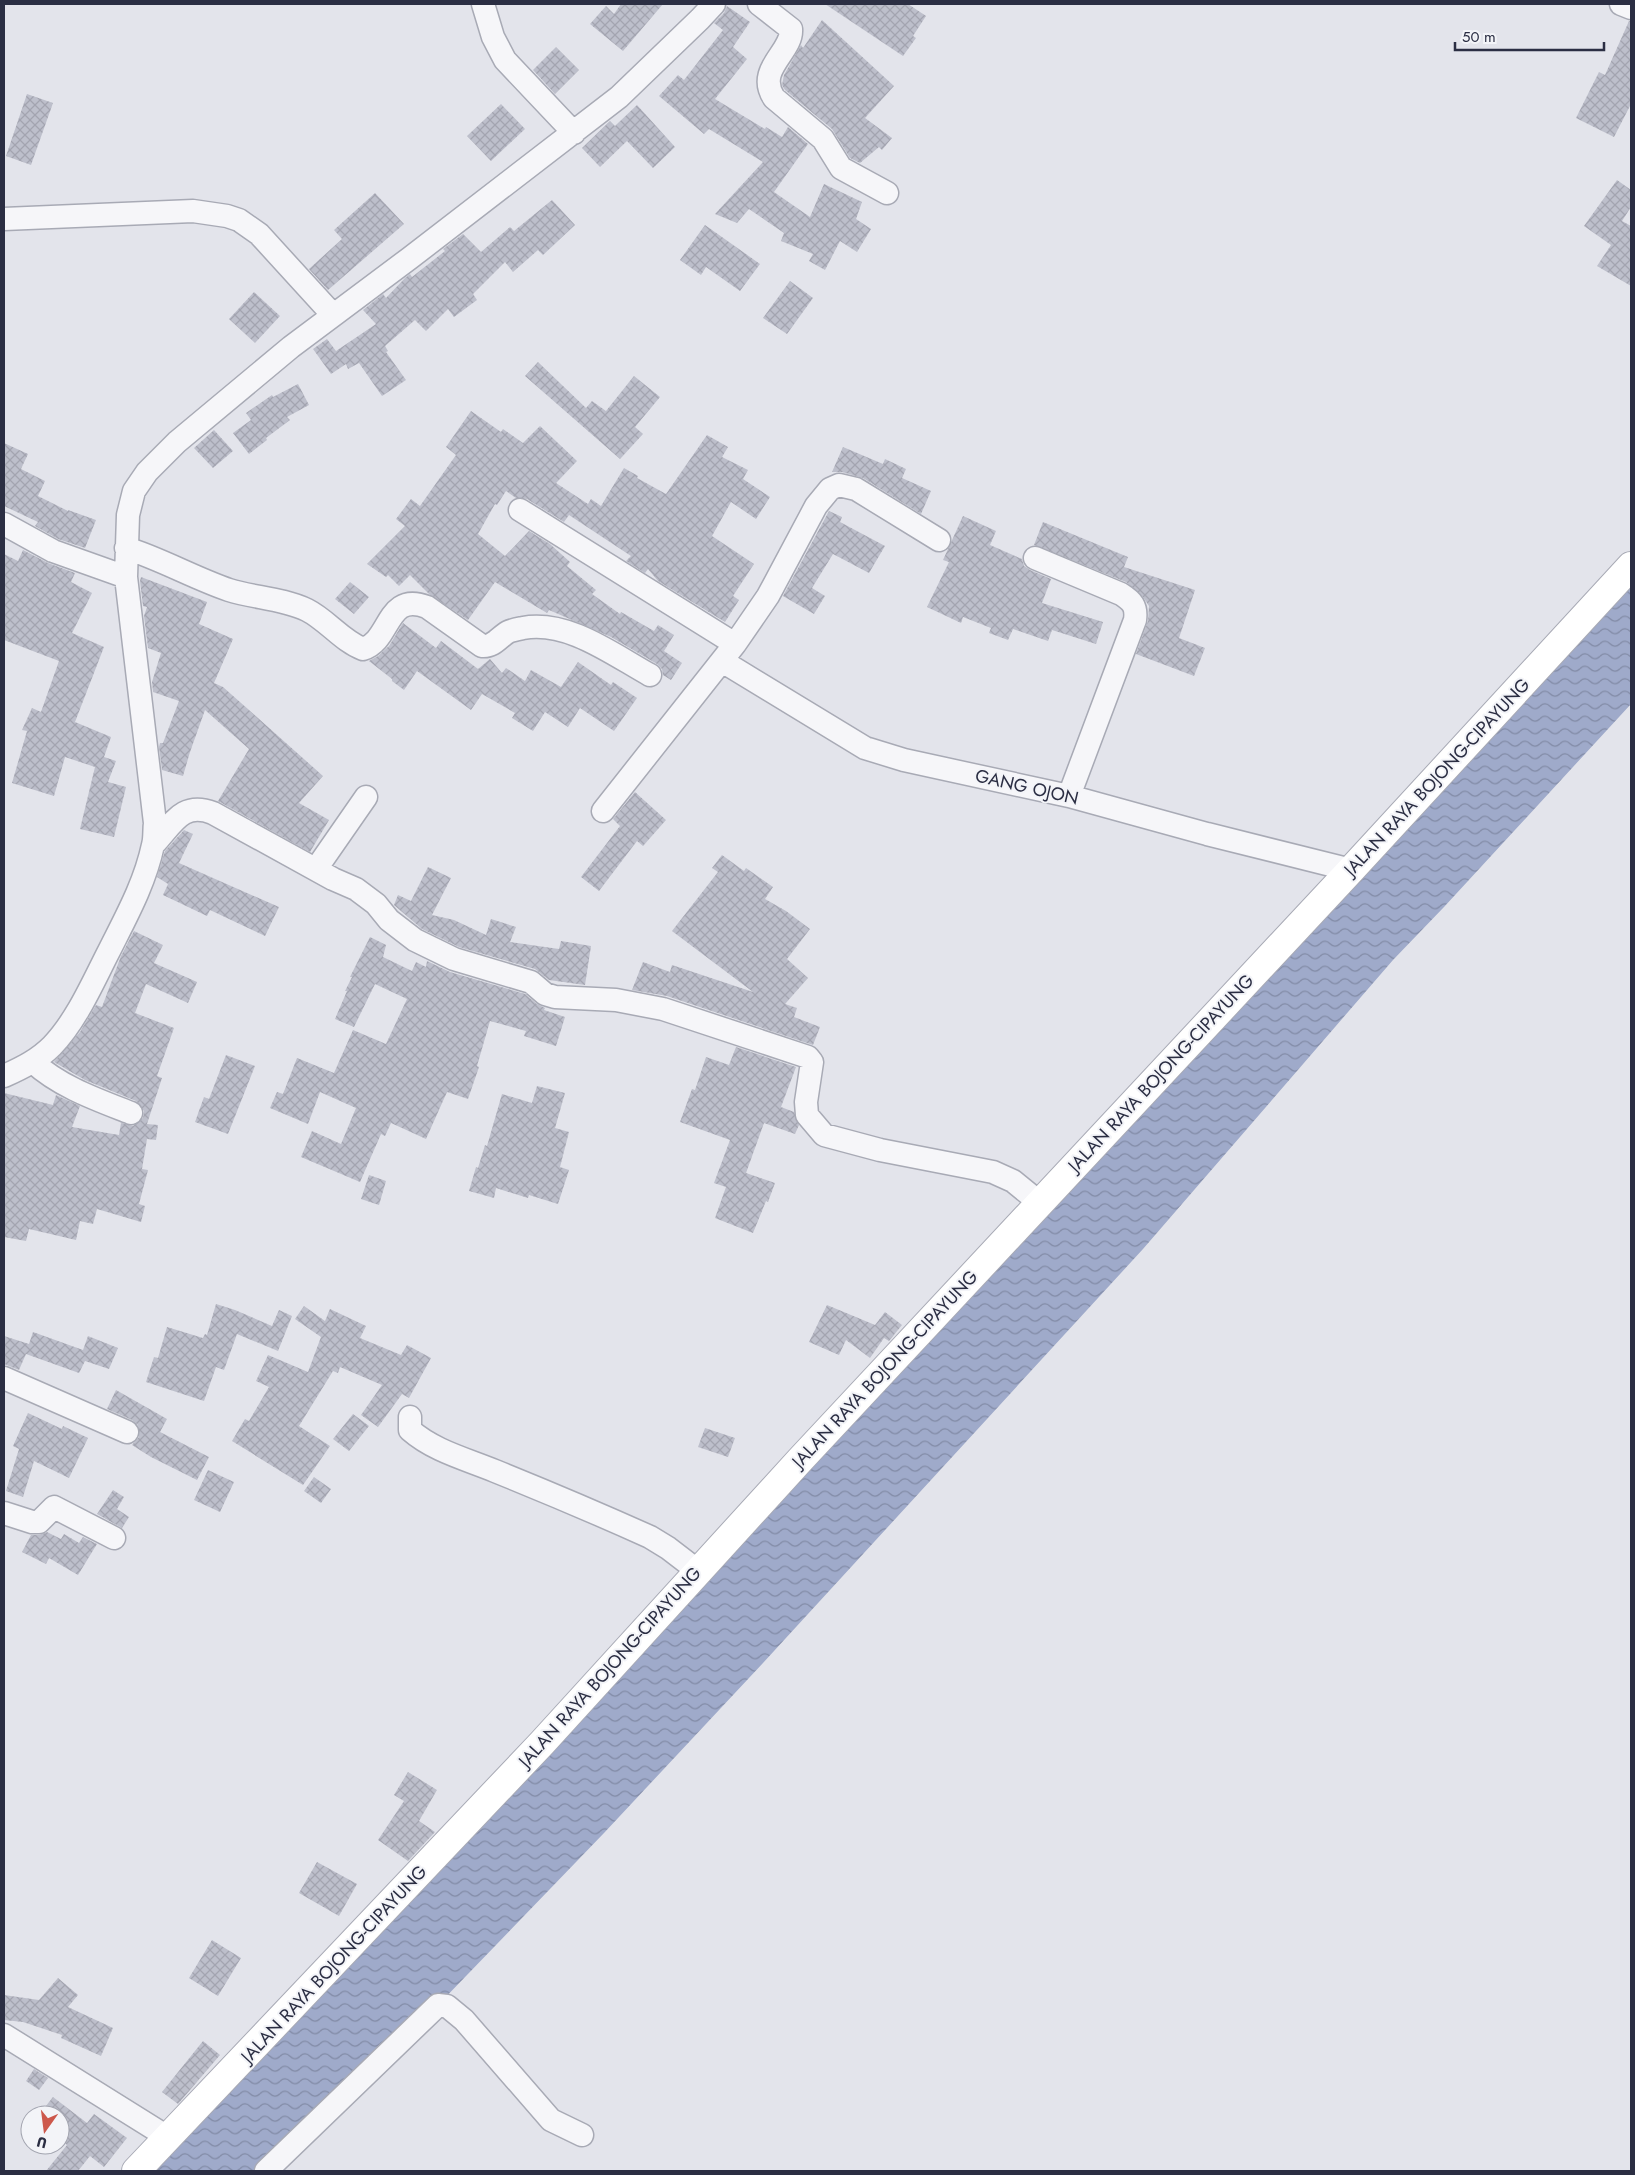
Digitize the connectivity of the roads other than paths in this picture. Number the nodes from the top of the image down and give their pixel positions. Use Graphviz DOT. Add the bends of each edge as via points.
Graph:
graph roads {
  1 [pos="483,4"];
  2 [pos="714,4"];
  3 [pos="759,4"];
  4 [pos="1621,4"];
  5 [pos="1631,8"];
  6 [pos="574,133"];
  7 [pos="887,193"];
  8 [pos="4,219"];
  9 [pos="333,316"];
  10 [pos="520,510"];
  11 [pos="4,524"];
  12 [pos="939,540"];
  13 [pos="126,548"];
  14 [pos="1035,558"];
  15 [pos="1631,566"];
  16 [pos="126,577"];
  17 [pos="728,652"];
  18 [pos="650,675"];
  19 [pos="1068,796"];
  20 [pos="366,797"];
  21 [pos="603,811"];
  22 [pos="154,844"];
  23 [pos="316,869"];
  24 [pos="1351,870"];
  25 [pos="33,1062"];
  26 [pos="4,1076"];
  27 [pos="131,1113"];
  28 [pos="1040,1203"];
  29 [pos="4,1378"];
  30 [pos="410,1417"];
  31 [pos="128,1432"];
  32 [pos="4,1514"];
  33 [pos="114,1538"];
  34 [pos="698,1572"];
  35 [pos="4,2036"];
  36 [pos="582,2135"];
  37 [pos="169,2138"];
  38 [pos="136,2171"];
  39 [pos="266,2171"];
  1 -- 6 [label="street" via="493,37 505,60"];
  2 -- 6 [label="street" via="619,97"];
  3 -- 7 [label="street" via="791,29 769,80 768,89 774,98 823,140 841,168"];
  4 -- 5 [label="street"];
  6 -- 9 [label="street"];
  8 -- 9 [label="street" via="193,211 227,216 260,234"];
  9 -- 13 [label="street" via="177,442 147,472 130,502"];
  10 -- 17 [label="street, GANG OJON"];
  11 -- 16 [label="street" via="53,551"];
  12 -- 17 [label="street" via="856,489 839,485 830,489 816,506 768,596"];
  13 -- 16 [label="street"];
  13 -- 18 [label="street" via="227,589 286,602 306,610 363,650 374,642 401,607 418,604 482,646 492,645 508,632 525,628 563,630"];
  14 -- 19 [label="street" via="1121,594 1133,602 1136,612"];
  15 -- 24 [label="street, JALAN RAYA BOJONG-CIPAYUNG"];
  16 -- 22 [label="street" via="155,822"];
  17 -- 19 [label="street, GANG OJON" via="865,748 904,760"];
  17 -- 21 [label="street"];
  19 -- 24 [label="street, GANG OJON"];
  20 -- 23 [label="street"];
  22 -- 23 [label="street" via="183,814 191,809 204,809"];
  22 -- 25 [label="street" via="141,885 92,984 53,1045"];
  23 -- 28 [label="street" via="356,889 415,940 463,962 531,982 545,994 568,999 616,1000 664,1009 808,1056 812,1062 807,1115 824,1135 880,1150 993,1172 1013,1181"];
  24 -- 28 [label="street, JALAN RAYA BOJONG-CIPAYUNG"];
  25 -- 26 [label="street"];
  25 -- 27 [label="street" via="59,1082"];
  28 -- 34 [label="street, JALAN RAYA BOJONG-CIPAYUNG"];
  29 -- 31 [label="street"];
  30 -- 34 [label="street" via="410,1430 419,1438 650,1537"];
  32 -- 33 [label="street" via="39,1522 54,1506"];
  34 -- 37 [label="street, JALAN RAYA BOJONG-CIPAYUNG" via="536,1750"];
  35 -- 37 [label="street"];
  36 -- 39 [label="street" via="551,2120 464,2020 448,2006 438,2005"];
  37 -- 38 [label="street, JALAN RAYA BOJONG-CIPAYUNG"];
}
